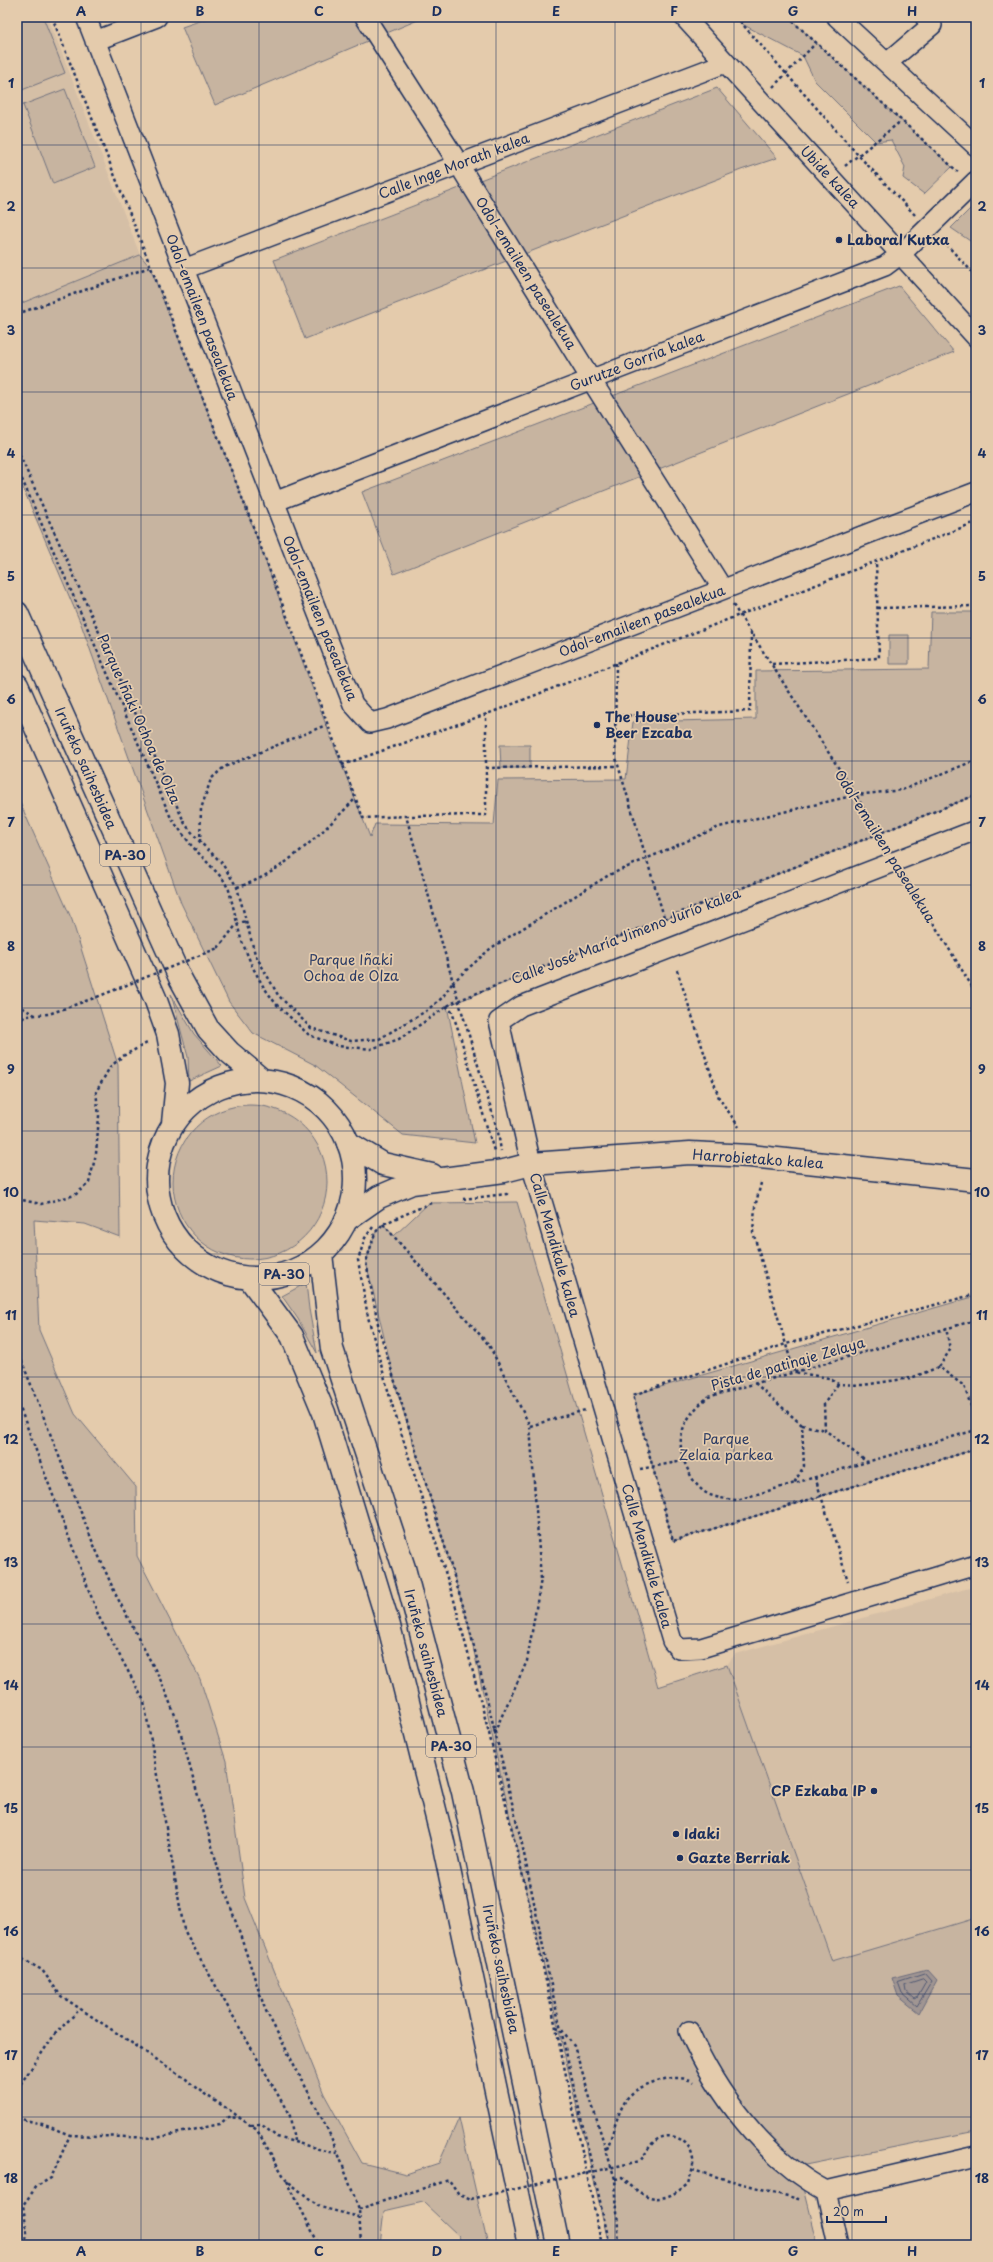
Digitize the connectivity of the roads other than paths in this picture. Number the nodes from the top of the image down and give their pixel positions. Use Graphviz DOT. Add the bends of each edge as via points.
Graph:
graph roads {
  1 [pos="86,17"];
  2 [pos="157,17"];
  3 [pos="365,17"];
  4 [pos="684,17"];
  5 [pos="837,17"];
  6 [pos="924,17"];
  7 [pos="95,41"];
  8 [pos="725,63"];
  9 [pos="887,63"];
  10 [pos="976,146"];
  11 [pos="969,179"];
  12 [pos="901,254"];
  13 [pos="184,270"];
  14 [pos="976,337"];
  15 [pos="976,492"];
  16 [pos="274,502"];
  17 [pos="719,583"];
  18 [pos="17,613"];
  19 [pos="17,685"];
  20 [pos="976,830"];
  21 [pos="261,1079"];
  22 [pos="173,1123"];
  23 [pos="348,1143"];
  24 [pos="531,1164"];
  25 [pos="445,1177"];
  26 [pos="976,1180"];
  27 [pos="346,1220"];
  28 [pos="321,1254"];
  29 [pos="250,1279"];
  30 [pos="976,1565"];
  31 [pos="689,2031"];
  32 [pos="976,2156"];
  33 [pos="826,2191"];
  34 [pos="529,2245"];
  35 [pos="558,2245"];
  36 [pos="838,2245"];
  1 -- 7 [label="street, Odol-emaileen pasealekua"];
  2 -- 7 [label="street"];
  3 -- 17 [label="street, Odol-emaileen pasealekua" via="460,165"];
  4 -- 8 [label="street, Ubide kalea"];
  5 -- 9 [label="street"];
  6 -- 9 [label="street" via="932,25"];
  7 -- 13 [label="street, Odol-emaileen pasealekua"];
  8 -- 12 [label="street, Ubide kalea"];
  8 -- 13 [label="street, Calle Inge Morath kalea"];
  9 -- 10 [label="street"];
  11 -- 12 [label="street, Gurutze Gorria kalea"];
  12 -- 14 [label="street, Ubide kalea"];
  12 -- 16 [label="street, Gurutze Gorria kalea" via="885,266"];
  13 -- 16 [label="street, Odol-emaileen pasealekua"];
  15 -- 16 [label="street, Odol-emaileen pasealekua" via="387,719 370,723 353,704"];
  18 -- 21 [label="main road, Iruñeko saihesbidea / PA-30" via="180,978 208,1029 229,1052"];
  19 -- 22 [label="main road, Iruñeko saihesbidea / PA-30" via="155,998 168,1034 177,1083"];
  20 -- 24 [label="street, Calle José María Jimeno Jurío kalea" via="521,1006 499,1021"];
  21 -- 22 [label="main road, PA-30" via="227,1083 196,1098"];
  21 -- 23 [label="main road, PA-30" via="289,1085 314,1098 334,1118"];
  22 -- 29 [label="main road, PA-30" via="160,1150 156,1180 161,1209 167,1223 174,1236 194,1258 220,1272"];
  23 -- 25 [label="main road, Harrobietako kalea" via="383,1164"];
  23 -- 27 [label="main road, PA-30" via="354,1169 354,1188"];
  24 -- 25 [label="main road, Harrobietako kalea" via="500,1175"];
  24 -- 26 [label="main road, Harrobietako kalea" via="690,1153 750,1156"];
  24 -- 30 [label="street, Calle Mendikale kalea" via="672,1641 679,1649 700,1648"];
  25 -- 27 [label="main road, Harrobietako kalea" via="412,1183 386,1194"];
  27 -- 28 [label="main road, PA-30" via="336,1238"];
  28 -- 29 [label="main road, PA-30" via="300,1268 282,1275"];
  28 -- 35 [label="main road, Iruñeko saihesbidea / PA-30" via="332,1349 404,1568 463,1792"];
  29 -- 34 [label="main road, Iruñeko saihesbidea / PA-30" via="292,1336 321,1406 389,1626 443,1842"];
  31 -- 33 [label="street" via="727,2098 768,2150 804,2179"];
  32 -- 33 [label="street"];
  33 -- 36 [label="street"];
}
